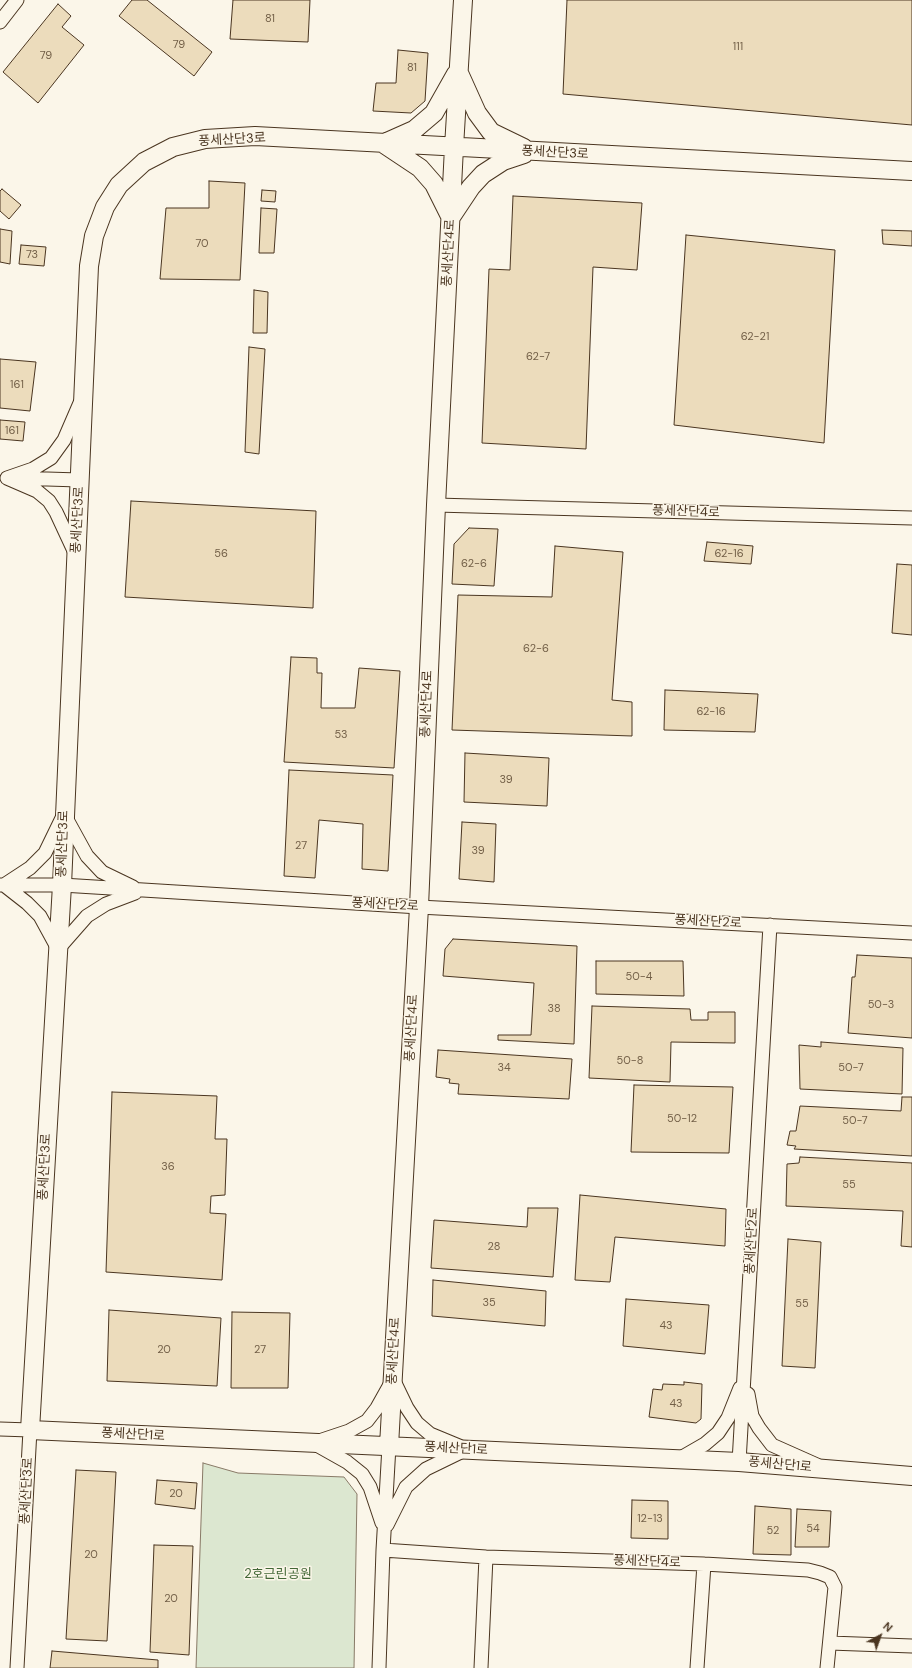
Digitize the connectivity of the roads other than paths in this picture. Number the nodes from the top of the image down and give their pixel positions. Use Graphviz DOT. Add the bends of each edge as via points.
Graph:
graph roads {
  1 [pos="17,0"];
  2 [pos="463,0"];
  3 [pos="0,22"];
  4 [pos="458,70"];
  5 [pos="384,144"];
  6 [pos="454,147"];
  7 [pos="530,151"];
  8 [pos="912,171"];
  9 [pos="450,218"];
  10 [pos="83,396"];
  11 [pos="4,478"];
  12 [pos="79,480"];
  13 [pos="436,506"];
  14 [pos="912,518"];
  15 [pos="76,556"];
  16 [pos="64,814"];
  17 [pos="2,885"];
  18 [pos="62,886"];
  19 [pos="140,891"];
  20 [pos="419,907"];
  21 [pos="770,925"];
  22 [pos="912,933"];
  23 [pos="58,949"];
  24 [pos="744,1378"];
  25 [pos="393,1380"];
  26 [pos="0,1429"];
  27 [pos="30,1430"];
  28 [pos="313,1443"];
  29 [pos="389,1446"];
  30 [pos="466,1449"];
  31 [pos="678,1459"];
  32 [pos="739,1462"];
  33 [pos="826,1469"];
  34 [pos="912,1476"];
  35 [pos="384,1530"];
  36 [pos="383,1550"];
  37 [pos="486,1557"];
  38 [pos="704,1564"];
  39 [pos="830,1643"];
  40 [pos="912,1646"];
  41 [pos="17,1668"];
  42 [pos="379,1668"];
  43 [pos="481,1668"];
  44 [pos="697,1668"];
  45 [pos="827,1668"];
  1 -- 3 [label="street"];
  2 -- 4 [label="street, 풍세산단4로"];
  4 -- 5 [label="street" via="434,113 414,130"];
  4 -- 6 [label="street, 풍세산단4로"];
  4 -- 7 [label="street" via="477,113 491,132"];
  5 -- 6 [label="street, 풍세산단3로"];
  5 -- 9 [label="street" via="420,168 434,184"];
  5 -- 10 [label="street, 풍세산단3로" via="255,136 205,138 173,147 144,162 119,185 105,207 94,236 89,266"];
  6 -- 7 [label="street, 풍세산단3로"];
  6 -- 9 [label="street, 풍세산단4로"];
  7 -- 8 [label="street, 풍세산단3로"];
  7 -- 9 [label="street" via="503,161 483,174"];
  9 -- 13 [label="street, 풍세산단4로"];
  10 -- 11 [label="street" via="64,440 51,458 33,469"];
  10 -- 12 [label="street, 풍세산단3로"];
  11 -- 12 [label="street"];
  11 -- 15 [label="street" via="37,491 49,501"];
  12 -- 15 [label="street, 풍세산단3로"];
  13 -- 14 [label="street, 풍세산단4로"];
  13 -- 20 [label="street, 풍세산단4로"];
  15 -- 16 [label="street, 풍세산단3로"];
  16 -- 17 [label="street" via="45,853 30,868"];
  16 -- 18 [label="street, 풍세산단3로"];
  16 -- 19 [label="street" via="87,856 102,872"];
  17 -- 18 [label="street, 풍세산단2로"];
  17 -- 23 [label="street" via="40,916"];
  18 -- 19 [label="street, 풍세산단2로"];
  18 -- 23 [label="street, 풍세산단3로"];
  19 -- 20 [label="street, 풍세산단2로"];
  19 -- 23 [label="street" via="106,904 87,916"];
  20 -- 21 [label="street, 풍세산단2로"];
  20 -- 25 [label="street, 풍세산단4로"];
  21 -- 22 [label="street, 풍세산단2로"];
  21 -- 24 [label="street, 풍세산단2로"];
  23 -- 27 [label="street, 풍세산단3로"];
  24 -- 31 [label="street" via="728,1418 718,1433 705,1444"];
  24 -- 32 [label="street, 풍세산단2로"];
  24 -- 33 [label="street" via="752,1416 772,1445"];
  25 -- 28 [label="street" via="367,1421 349,1431"];
  25 -- 29 [label="street, 풍세산단4로"];
  25 -- 30 [label="street" via="417,1423 430,1434"];
  26 -- 27 [label="street, 풍세산단1로"];
  27 -- 28 [label="street, 풍세산단1로"];
  27 -- 41 [label="street, 풍세산단3로"];
  28 -- 29 [label="street, 풍세산단1로"];
  28 -- 35 [label="street" via="347,1462 362,1474 370,1487"];
  29 -- 30 [label="street, 풍세산단1로"];
  29 -- 35 [label="street, 풍세산단4로"];
  30 -- 31 [label="street, 풍세산단1로"];
  30 -- 35 [label="street" via="426,1469 406,1487"];
  31 -- 32 [label="street, 풍세산단1로"];
  32 -- 33 [label="street, 풍세산단1로"];
  33 -- 34 [label="street, 풍세산단1로"];
  35 -- 36 [label="street, 풍세산단4로"];
  36 -- 37 [label="street, 풍세산단4로"];
  36 -- 42 [label="street, 풍세산단4로"];
  37 -- 38 [label="street, 풍세산단4로"];
  37 -- 43 [label="street"];
  38 -- 39 [label="street, 풍세산단4로" via="808,1570 830,1577 835,1587"];
  38 -- 44 [label="street"];
  39 -- 40 [label="street"];
  39 -- 45 [label="street, 풍세산단4로"];
}
